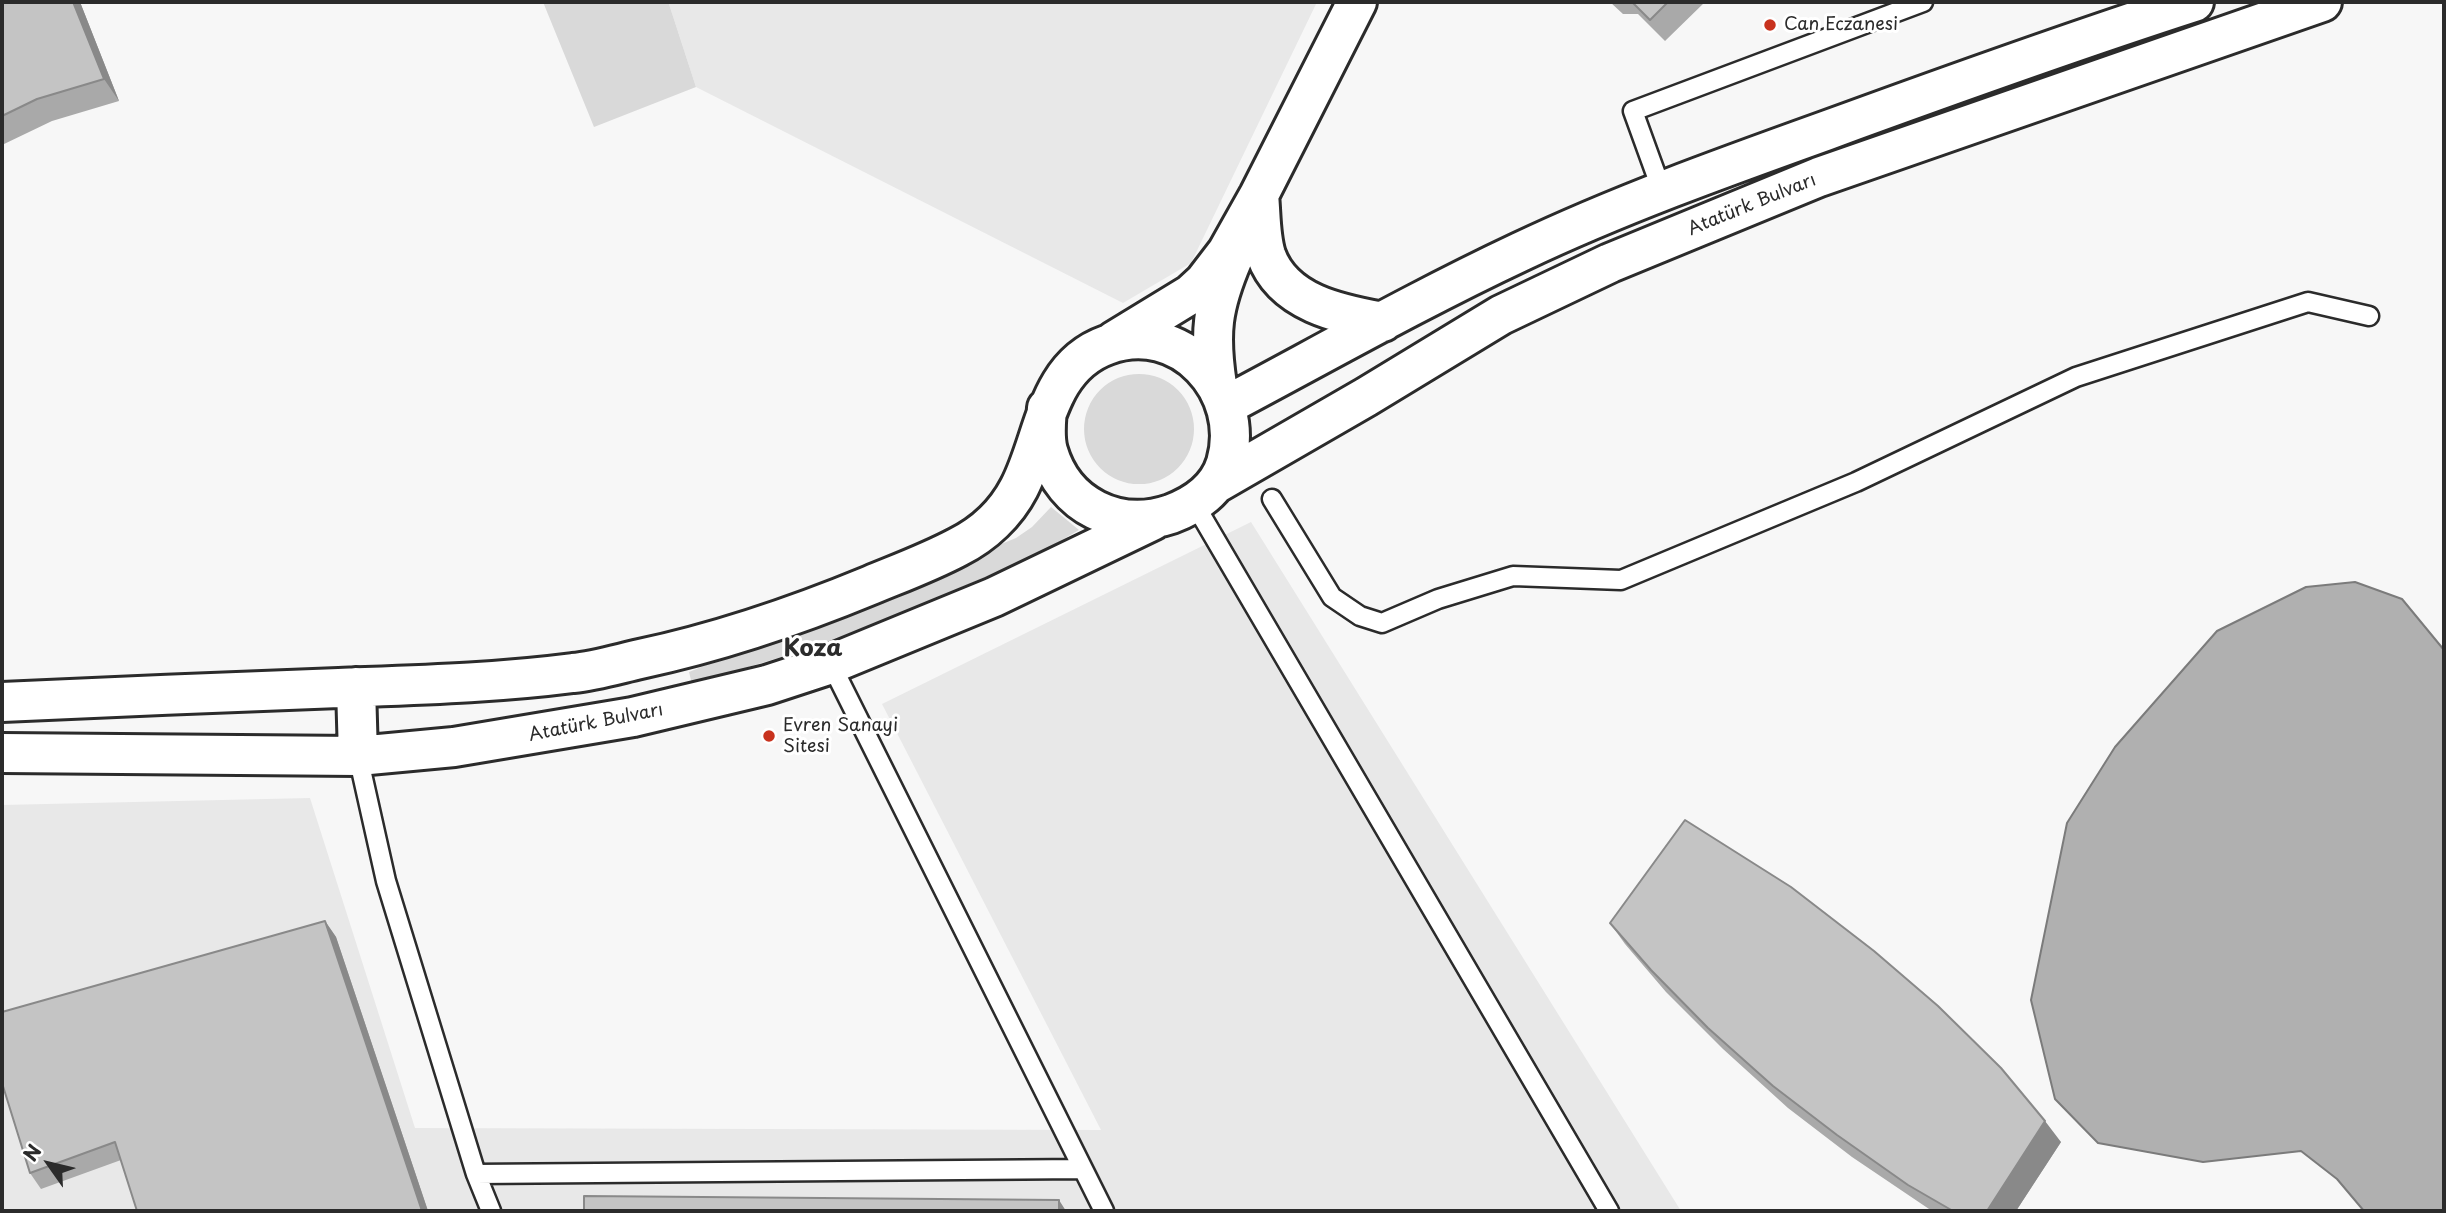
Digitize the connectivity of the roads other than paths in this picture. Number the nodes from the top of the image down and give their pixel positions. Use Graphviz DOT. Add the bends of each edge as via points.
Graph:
graph roads {
  1 [pos="1357,2"];
  2 [pos="1923,2"];
  3 [pos="2194,2"];
  4 [pos="2322,2"];
  5 [pos="1662,191"];
  6 [pos="1259,195"];
  7 [pos="2369,316"];
  8 [pos="1383,322"];
  9 [pos="1106,345"];
  10 [pos="1221,395"];
  11 [pos="1048,408"];
  12 [pos="1206,493"];
  13 [pos="1272,499"];
  14 [pos="1154,520"];
  15 [pos="831,664"];
  16 [pos="355,687"];
  17 [pos="2,702"];
  18 [pos="2,753"];
  19 [pos="358,756"];
  20 [pos="1083,1169"];
  21 [pos="476,1174"];
  22 [pos="491,1211"];
  23 [pos="1104,1211"];
  24 [pos="1609,1211"];
  1 -- 6 [label="main road"];
  2 -- 5 [label="lane" via="1633,111"];
  3 -- 5 [label="main road" via="2056,47"];
  4 -- 12 [label="main road, Atatürk Bulvarı" via="1819,177 1610,263 1501,315"];
  5 -- 8 [label="main road" via="1519,252"];
  6 -- 8 [label="main road" via="1264,247 1279,277 1326,310"];
  6 -- 9 [label="main road" via="1227,253 1204,282 1177,304"];
  6 -- 10 [label="main road" via="1214,312 1212,351"];
  7 -- 13 [label="lane" via="2308,302 2076,377 1856,482 1621,580 1513,576 1382,622 1360,616 1332,597"];
  8 -- 10 [label="main road"];
  9 -- 10 [label="main road, Atatürk Bulvarı" via="1135,340 1160,342 1184,351 1203,366"];
  9 -- 11 [label="main road, Atatürk Bulvarı" via="1079,361"];
  10 -- 12 [label="main road" via="1230,424 1227,460"];
  11 -- 14 [label="main road, Atatürk Bulvarı" via="1048,451 1075,496 1098,512 1125,521"];
  11 -- 16 [label="main road, Atatürk Bulvarı" via="1018,491 987,529 934,559 840,598 735,635 575,673"];
  12 -- 14 [label="main road, Atatürk Bulvarı"];
  12 -- 24 [label="lane"];
  14 -- 15 [label="main road, Atatürk Bulvarı" via="994,597"];
  15 -- 19 [label="main road, Atatürk Bulvarı" via="767,685 633,717 467,745"];
  15 -- 20 [label="lane"];
  16 -- 17 [label="main road, Atatürk Bulvarı"];
  16 -- 19 [label="main road"];
  18 -- 19 [label="main road, Atatürk Bulvarı"];
  19 -- 21 [label="lane" via="386,881"];
  20 -- 21 [label="lane"];
  20 -- 23 [label="lane"];
  21 -- 22 [label="lane"];
}
